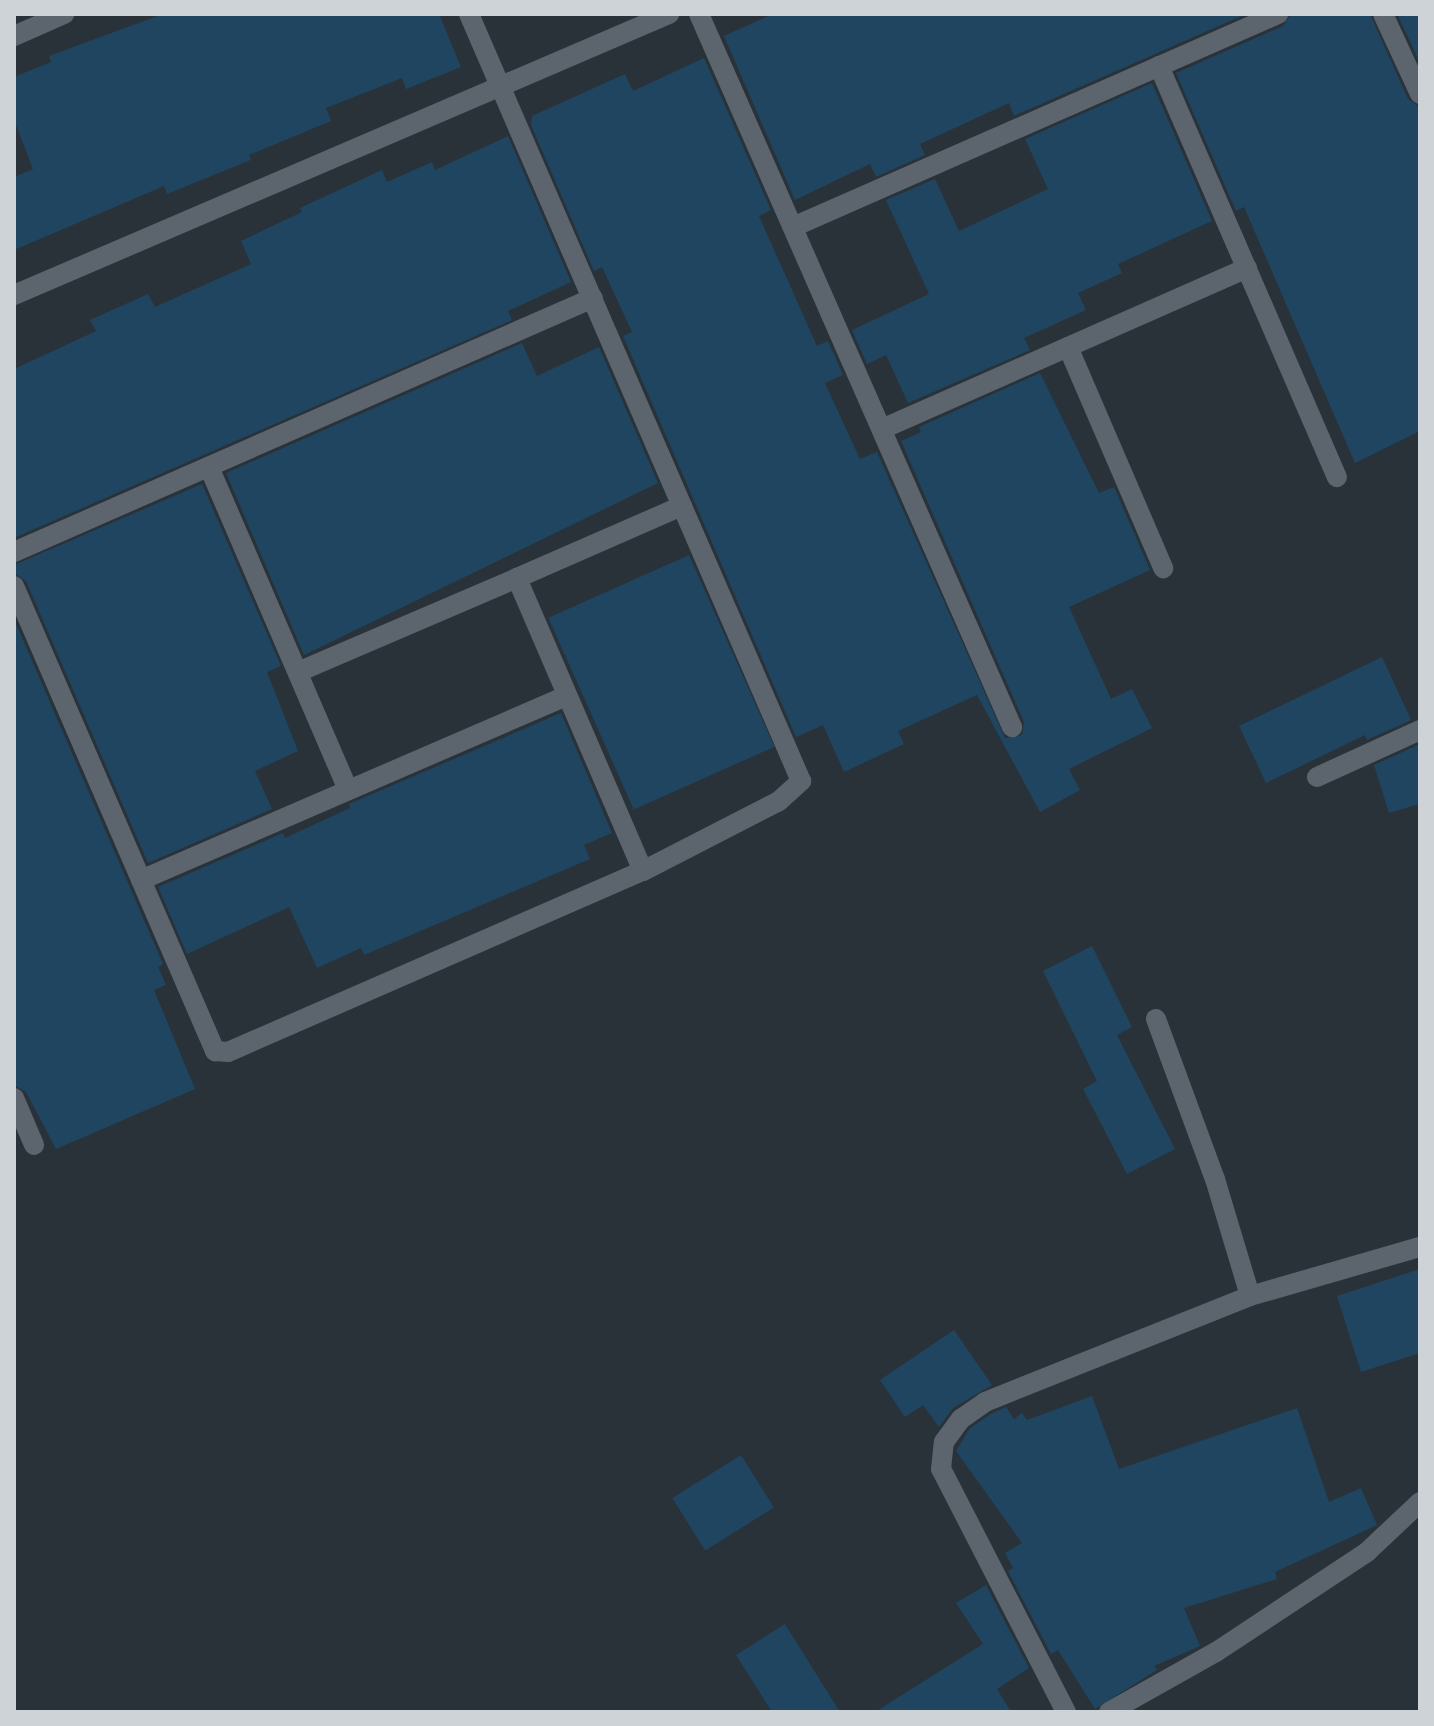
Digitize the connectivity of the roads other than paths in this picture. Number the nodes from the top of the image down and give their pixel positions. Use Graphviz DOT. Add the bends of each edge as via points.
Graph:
graph roads {
  1 [pos="64,14"];
  2 [pos="469,14"];
  3 [pos="669,14"];
  4 [pos="699,14"];
  5 [pos="1278,14"];
  6 [pos="1383,14"];
  7 [pos="14,36"];
  8 [pos="1159,66"];
  9 [pos="501,88"];
  10 [pos="1420,94"];
  11 [pos="793,227"];
  12 [pos="1247,268"];
  13 [pos="14,295"];
  14 [pos="593,298"];
  15 [pos="1068,347"];
  16 [pos="882,429"];
  17 [pos="209,467"];
  18 [pos="1337,477"];
  19 [pos="682,506"];
  20 [pos="14,552"];
  21 [pos="1163,568"];
  22 [pos="517,578"];
  23 [pos="14,586"];
  24 [pos="298,672"];
  25 [pos="567,696"];
  26 [pos="1012,727"];
  27 [pos="1420,730"];
  28 [pos="1317,777"];
  29 [pos="348,789"];
  30 [pos="643,871"];
  31 [pos="141,880"];
  32 [pos="1156,1019"];
  33 [pos="14,1098"];
  34 [pos="34,1145"];
  35 [pos="1420,1247"];
  36 [pos="1250,1296"];
  37 [pos="1420,1502"];
  38 [pos="1066,1712"];
  39 [pos="1109,1712"];
  1 -- 7 [label="street"];
  2 -- 9 [label="street"];
  3 -- 9 [label="street"];
  4 -- 11 [label="street"];
  5 -- 8 [label="street"];
  6 -- 10 [label="street"];
  8 -- 11 [label="street"];
  8 -- 12 [label="street"];
  9 -- 13 [label="street"];
  9 -- 14 [label="street"];
  11 -- 16 [label="street"];
  12 -- 15 [label="street"];
  12 -- 18 [label="street"];
  14 -- 17 [label="street"];
  14 -- 19 [label="street"];
  15 -- 16 [label="street"];
  15 -- 21 [label="street"];
  16 -- 26 [label="street"];
  17 -- 20 [label="street"];
  17 -- 24 [label="street"];
  19 -- 22 [label="street"];
  19 -- 30 [label="street" via="801,781 779,801"];
  22 -- 24 [label="street"];
  22 -- 25 [label="street"];
  23 -- 31 [label="street"];
  24 -- 29 [label="street"];
  25 -- 29 [label="street"];
  25 -- 30 [label="street"];
  27 -- 28 [label="street"];
  29 -- 31 [label="street"];
  30 -- 31 [label="street" via="228,1052 215,1051"];
  32 -- 36 [label="street" via="1215,1179"];
  33 -- 34 [label="street"];
  35 -- 36 [label="street"];
  36 -- 38 [label="street" via="985,1402 961,1419 944,1442 941,1469"];
  37 -- 39 [label="street" via="1367,1552 1216,1652"];
}
